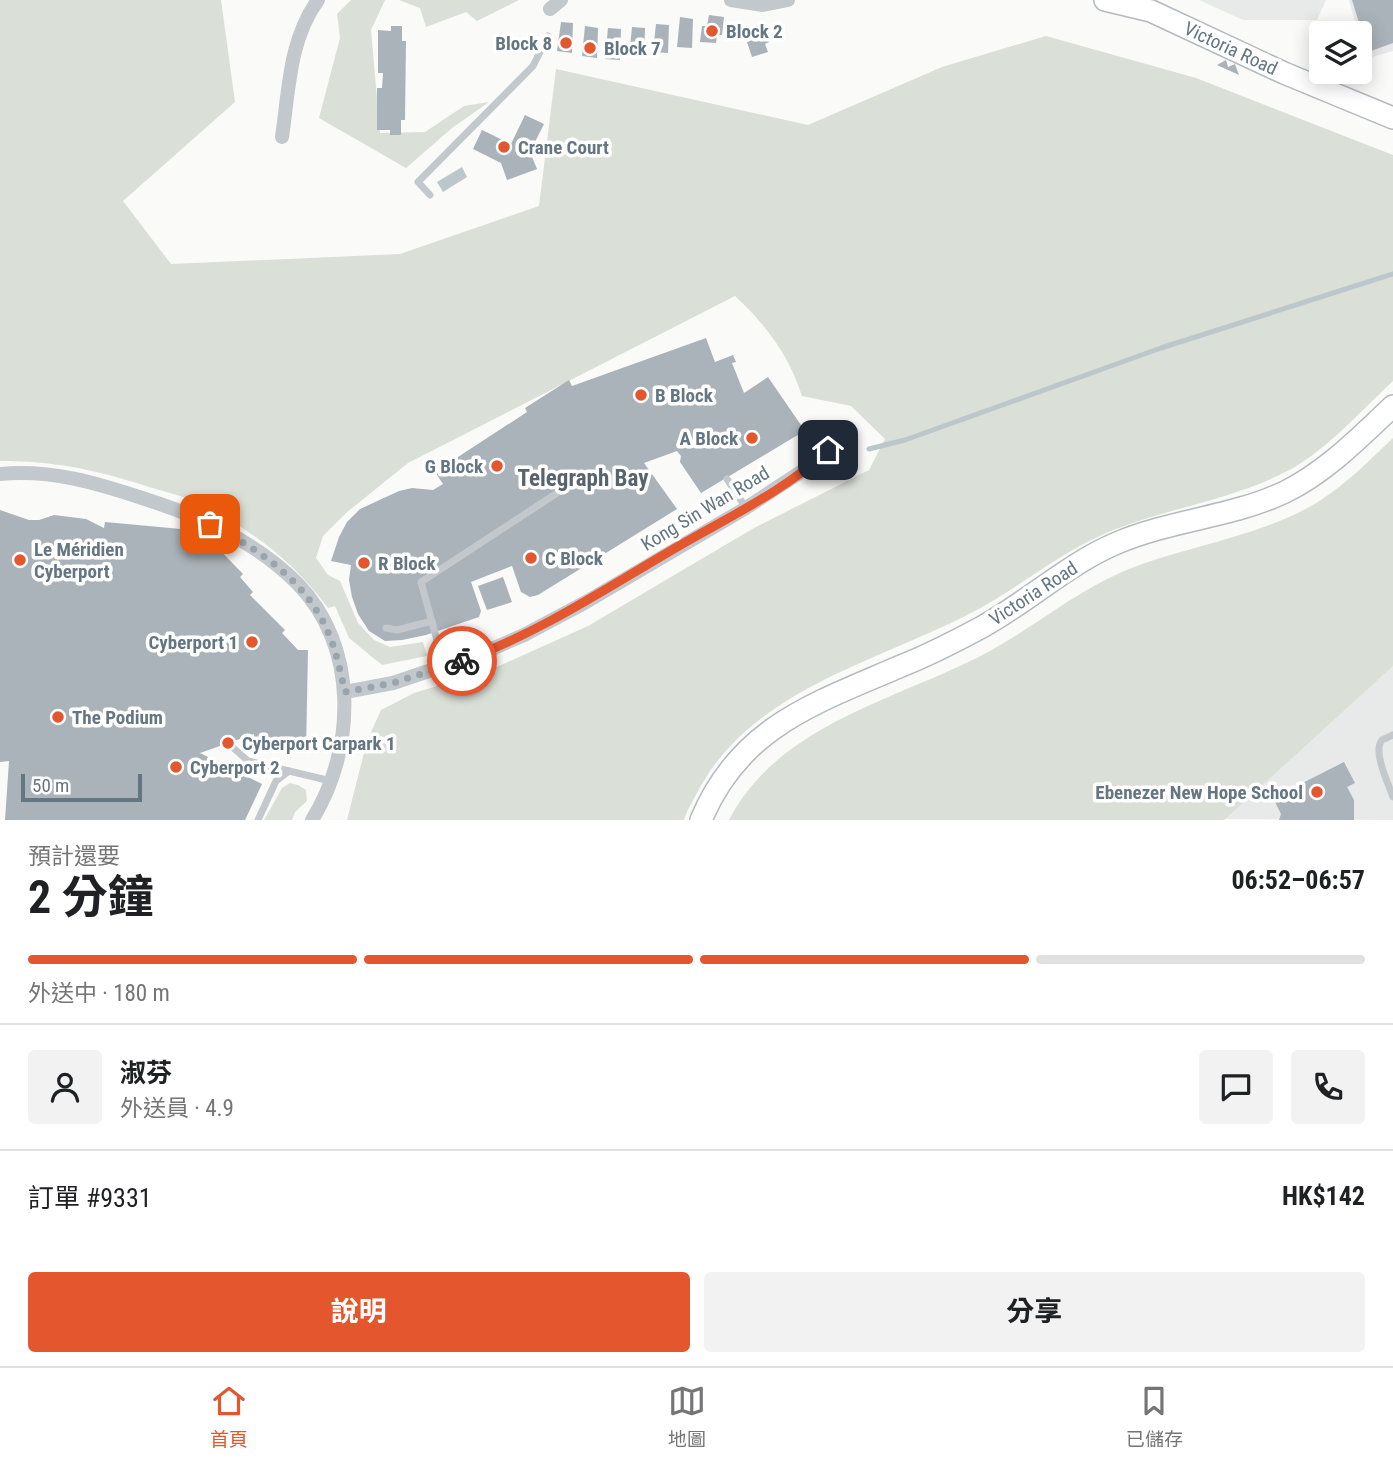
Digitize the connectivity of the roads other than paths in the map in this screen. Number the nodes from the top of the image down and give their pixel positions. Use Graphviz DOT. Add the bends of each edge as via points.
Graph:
graph roads {
  1 [pos="318,0"];
  2 [pos="731,0"];
  3 [pos="788,0"];
  4 [pos="1105,0"];
  5 [pos="548,36"];
  6 [pos="1393,118"];
  7 [pos="282,137"];
  8 [pos="430,195"];
  9 [pos="1393,406"];
  10 [pos="842,435"];
  11 [pos="0,474"];
  12 [pos="727,479"];
  13 [pos="577,480"];
  14 [pos="746,508"];
  15 [pos="432,621"];
  16 [pos="386,628"];
  17 [pos="444,666"];
  18 [pos="345,692"];
  19 [pos="1393,735"];
  20 [pos="228,743"];
  21 [pos="289,771"];
  22 [pos="331,781"];
  23 [pos="1393,797"];
  24 [pos="258,820"];
  25 [pos="312,820"];
  26 [pos="701,820"];
  1 -- 7 [label="street" via="295,44"];
  2 -- 3 [label="street" via="763,5"];
  4 -- 6 [label="main road, Victoria Road" via="1151,11"];
  5 -- 8 [label="lane" via="533,66 418,182"];
  9 -- 26 [label="main road, Victoria Road" via="1323,467 1285,492 1116,543 963,637 790,716 733,766"];
  10 -- 14 [label="street, Kong Sin Wan Road" via="813,464"];
  11 -- 18 [label="street" via="61,475 124,491 194,516 249,545 298,584 320,615"];
  12 -- 14 [label="lane"];
  13 -- 15 [label="lane" via="421,582"];
  14 -- 17 [label="street, Kong Sin Wan Road" via="524,635"];
  15 -- 16 [label="lane" via="397,630"];
  15 -- 17 [label="lane"];
  17 -- 18 [label="street, Kong Sin Wan Road"];
  18 -- 22 [label="street" via="345,733"];
  19 -- 23 [label="lane" via="1382,741 1379,756"];
  20 -- 21 [label="lane" via="248,761"];
  21 -- 22 [label="lane"];
  21 -- 24 [label="lane" via="276,781"];
  22 -- 25 [label="street"];
}
